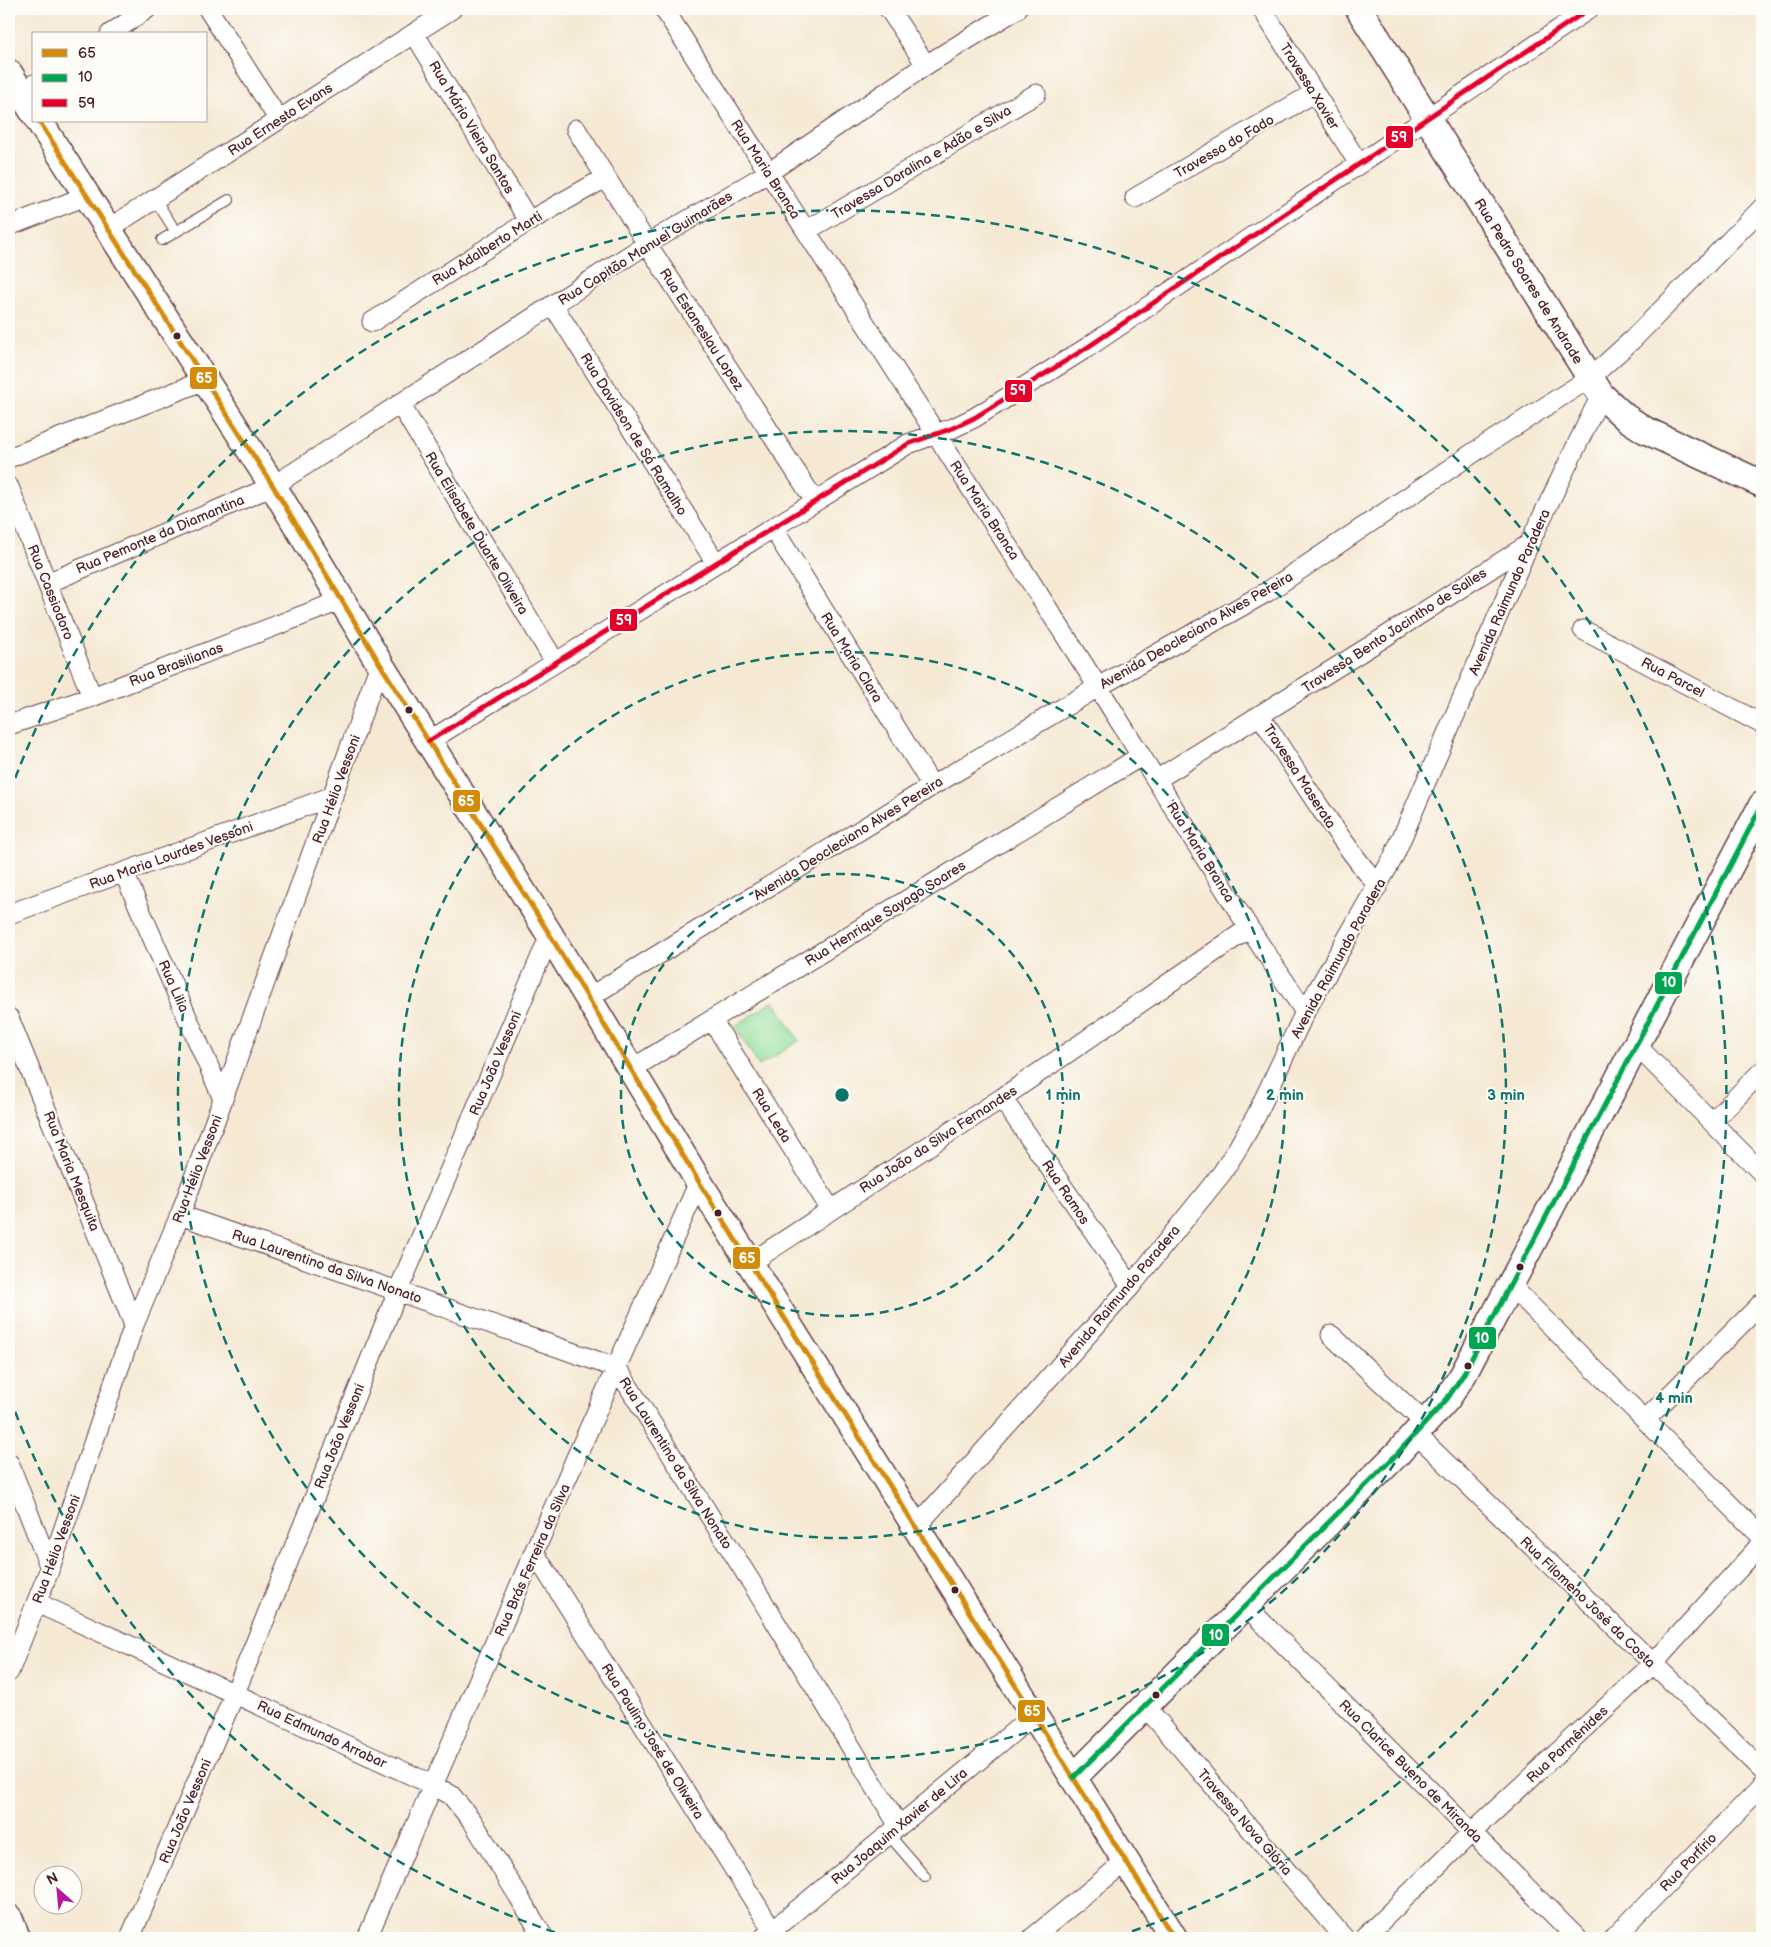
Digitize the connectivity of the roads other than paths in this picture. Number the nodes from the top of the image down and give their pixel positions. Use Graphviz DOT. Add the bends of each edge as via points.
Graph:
graph roads {
  1 [pos="147,9"];
  2 [pos="208,9"];
  3 [pos="664,9"];
  4 [pos="889,9"];
  5 [pos="1017,9"];
  6 [pos="1262,9"];
  7 [pos="1359,9"];
  8 [pos="1589,9"];
  9 [pos="444,11"];
  10 [pos="113,32"];
  11 [pos="414,33"];
  12 [pos="926,65"];
  13 [pos="1314,93"];
  14 [pos="1036,94"];
  15 [pos="1428,118"];
  16 [pos="279,120"];
  17 [pos="40,122"];
  18 [pos="576,130"];
  19 [pos="1359,164"];
  20 [pos="768,173"];
  21 [pos="605,178"];
  22 [pos="86,196"];
  23 [pos="1135,198"];
  24 [pos="155,199"];
  25 [pos="229,200"];
  26 [pos="1762,208"];
  27 [pos="529,221"];
  28 [pos="9,226"];
  29 [pos="108,229"];
  30 [pos="806,231"];
  31 [pos="176,232"];
  32 [pos="162,240"];
  33 [pos="647,244"];
  34 [pos="553,306"];
  35 [pos="372,322"];
  36 [pos="205,380"];
  37 [pos="1596,387"];
  38 [pos="400,404"];
  39 [pos="936,433"];
  40 [pos="9,458"];
  41 [pos="1762,484"];
  42 [pos="9,486"];
  43 [pos="273,486"];
  44 [pos="815,501"];
  45 [pos="773,528"];
  46 [pos="1529,544"];
  47 [pos="716,563"];
  48 [pos="48,583"];
  49 [pos="342,600"];
  50 [pos="1583,630"];
  51 [pos="555,662"];
  52 [pos="380,664"];
  53 [pos="1098,687"];
  54 [pos="92,697"];
  55 [pos="1260,715"];
  56 [pos="1762,724"];
  57 [pos="9,725"];
  58 [pos="428,741"];
  59 [pos="1141,756"];
  60 [pos="1156,780"];
  61 [pos="932,786"];
  62 [pos="333,796"];
  63 [pos="1760,815"];
  64 [pos="124,873"];
  65 [pos="1378,886"];
  66 [pos="9,914"];
  67 [pos="1248,928"];
  68 [pos="550,935"];
  69 [pos="588,998"];
  70 [pos="1305,1012"];
  71 [pos="9,1018"];
  72 [pos="712,1020"];
  73 [pos="1636,1045"];
  74 [pos="630,1070"];
  75 [pos="1762,1071"];
  76 [pos="1002,1098"];
  77 [pos="223,1099"];
  78 [pos="1712,1122"];
  79 [pos="1762,1173"];
  80 [pos="699,1182"];
  81 [pos="831,1210"];
  82 [pos="180,1215"];
  83 [pos="750,1263"];
  84 [pos="1509,1284"];
  85 [pos="1131,1286"];
  86 [pos="398,1291"];
  87 [pos="1762,1303"];
  88 [pos="134,1325"];
  89 [pos="1330,1335"];
  90 [pos="617,1368"];
  91 [pos="1646,1419"];
  92 [pos="1420,1429"];
  93 [pos="9,1463"];
  94 [pos="916,1527"];
  95 [pos="1762,1537"];
  96 [pos="1762,1543"];
  97 [pos="534,1552"];
  98 [pos="50,1568"];
  99 [pos="37,1603"];
  100 [pos="1245,1605"];
  101 [pos="1652,1665"];
  102 [pos="9,1672"];
  103 [pos="235,1693"];
  104 [pos="1145,1706"];
  105 [pos="1034,1715"];
  106 [pos="1762,1769"];
  107 [pos="1074,1777"];
  108 [pos="433,1785"];
  109 [pos="1762,1786"];
  110 [pos="894,1830"];
  111 [pos="1472,1832"];
  112 [pos="1126,1861"];
  113 [pos="925,1877"];
  114 [pos="9,1918"];
  115 [pos="768,1934"];
  116 [pos="17,1938"];
  117 [pos="130,1938"];
  118 [pos="367,1938"];
  119 [pos="544,1938"];
  120 [pos="1032,1938"];
  121 [pos="1174,1938"];
  122 [pos="1344,1938"];
  123 [pos="1364,1938"];
  124 [pos="1577,1938"];
  125 [pos="1614,1938"];
  1 -- 10 [label="street"];
  2 -- 16 [label="street"];
  3 -- 20 [label="street, Rua Maria Branca"];
  4 -- 12 [label="street"];
  5 -- 12 [label="street, Rua Capitão Manuel Guimarães"];
  6 -- 13 [label="street, Travessa Xavier"];
  7 -- 15 [label="main road, Rua Pedro Soares de Andrade"];
  8 -- 15 [label="street"];
  9 -- 11 [label="street, Rua Ernesto Evans"];
  11 -- 16 [label="street, Rua Ernesto Evans"];
  11 -- 27 [label="street, Rua Mário Vieira Santos"];
  12 -- 20 [label="street, Rua Capitão Manuel Guimarães"];
  13 -- 19 [label="street, Travessa Xavier"];
  13 -- 23 [label="street, Travessa do Fado"];
  14 -- 30 [label="street, Travessa Doralina e Adão e Silva"];
  15 -- 19 [label="street"];
  15 -- 37 [label="main road, Rua Pedro Soares de Andrade"];
  16 -- 24 [label="street, Rua Ernesto Evans"];
  17 -- 22 [label="main road"];
  18 -- 21 [label="street, Rua Estaneslau Lopez"];
  19 -- 39 [label="street" via="1088,347 974,418"];
  20 -- 30 [label="street, Rua Maria Branca"];
  20 -- 33 [label="street, Rua Capitão Manuel Guimarães"];
  21 -- 27 [label="street, Rua Adalberto Marti"];
  21 -- 33 [label="street, Rua Estaneslau Lopez"];
  22 -- 28 [label="street"];
  22 -- 29 [label="main road"];
  24 -- 29 [label="street, Rua Ernesto Evans"];
  24 -- 31 [label="lane"];
  25 -- 31 [label="lane"];
  26 -- 37 [label="street, Avenida Deocleciano Alves Pereira" via="1632,340"];
  27 -- 35 [label="street, Rua Adalberto Marti"];
  29 -- 36 [label="main road"];
  30 -- 39 [label="street, Rua Maria Branca"];
  31 -- 32 [label="lane"];
  33 -- 34 [label="street, Rua Capitão Manuel Guimarães"];
  33 -- 44 [label="street, Rua Estaneslau Lopez"];
  34 -- 38 [label="street, Rua Capitão Manuel Guimarães"];
  34 -- 47 [label="street, Rua Davidson de Sá Ramalho"];
  36 -- 40 [label="street"];
  36 -- 43 [label="main road"];
  37 -- 41 [label="main road, Rua Pedro Soares de Andrade" via="1625,417 1645,430"];
  37 -- 46 [label="street, Avenida Raimundo Paradera"];
  37 -- 53 [label="street, Avenida Deocleciano Alves Pereira" via="1476,451 1267,592"];
  38 -- 43 [label="street, Rua Capitão Manuel Guimarães"];
  38 -- 51 [label="street, Rua Elisabete Duarte Oliveira"];
  39 -- 44 [label="street" via="908,444"];
  39 -- 53 [label="street, Rua Maria Branca"];
  42 -- 48 [label="street, Rua Cassiodoro"];
  43 -- 48 [label="street, Rua Pemonte da Diamantina"];
  43 -- 49 [label="main road"];
  44 -- 45 [label="street"];
  45 -- 47 [label="street"];
  45 -- 61 [label="street, Rua Maria Clara"];
  46 -- 55 [label="street, Travessa Bento Jacintho de Salles"];
  46 -- 65 [label="street, Avenida Raimundo Paradera"];
  47 -- 51 [label="street"];
  48 -- 54 [label="street, Rua Cassiodoro"];
  49 -- 52 [label="main road"];
  49 -- 54 [label="street, Rua Brasilianas"];
  50 -- 56 [label="street, Rua Parcel"];
  51 -- 58 [label="street"];
  52 -- 58 [label="main road"];
  52 -- 62 [label="street, Rua Hélio Vessoni"];
  53 -- 59 [label="street, Rua Maria Branca"];
  53 -- 61 [label="street, Avenida Deocleciano Alves Pereira"];
  54 -- 57 [label="street, Rua Brasilianas"];
  55 -- 60 [label="street, Travessa Maserata"];
  55 -- 65 [label="street, Travessa Maserata" via="1322,812"];
  58 -- 68 [label="main road"];
  59 -- 60 [label="street, Rua Maria Branca"];
  59 -- 72 [label="street, Rua Henrique Sayago Soares"];
  60 -- 67 [label="street, Rua Maria Branca"];
  61 -- 69 [label="street, Avenida Deocleciano Alves Pereira"];
  62 -- 64 [label="street, Rua Maria Lourdes Vessoni"];
  62 -- 77 [label="street, Rua Hélio Vessoni"];
  63 -- 73 [label="main road"];
  64 -- 66 [label="street, Rua Maria Lourdes Vessoni"];
  64 -- 77 [label="street, Rua Lilia"];
  65 -- 70 [label="street, Avenida Raimundo Paradera"];
  67 -- 70 [label="street, Rua Maria Branca"];
  67 -- 76 [label="street, Rua João da Silva Fernandes"];
  68 -- 69 [label="main road"];
  68 -- 86 [label="street, Rua João Vessoni"];
  69 -- 74 [label="main road"];
  70 -- 85 [label="street, Avenida Raimundo Paradera" via="1256,1116 1222,1173"];
  71 -- 88 [label="street, Rua Maria Mesquita"];
  72 -- 74 [label="street, Rua Henrique Sayago Soares"];
  72 -- 81 [label="street, Rua Leda"];
  73 -- 78 [label="street"];
  73 -- 84 [label="main road"];
  74 -- 80 [label="main road"];
  75 -- 78 [label="street"];
  76 -- 81 [label="street, Rua João da Silva Fernandes"];
  76 -- 85 [label="street, Rua Ramos"];
  77 -- 82 [label="street, Rua Hélio Vessoni"];
  78 -- 79 [label="street"];
  80 -- 83 [label="main road"];
  80 -- 90 [label="street, Rua Brás Ferreira da Silva"];
  81 -- 83 [label="street, Rua João da Silva Fernandes"];
  82 -- 86 [label="street, Rua Laurentino da Silva Nonato"];
  82 -- 88 [label="street, Rua Hélio Vessoni"];
  83 -- 94 [label="main road"];
  84 -- 91 [label="street"];
  84 -- 92 [label="main road" via="1463,1375"];
  85 -- 94 [label="street, Avenida Raimundo Paradera"];
  86 -- 90 [label="street, Rua Laurentino da Silva Nonato"];
  86 -- 103 [label="street, Rua João Vessoni"];
  87 -- 91 [label="street"];
  88 -- 98 [label="street, Rua Hélio Vessoni"];
  89 -- 92 [label="street, Rua Filomeno José da Costa"];
  90 -- 97 [label="street, Rua Brás Ferreira da Silva"];
  90 -- 110 [label="street, Rua Laurentino da Silva Nonato" via="753,1585"];
  91 -- 95 [label="street"];
  92 -- 100 [label="main road"];
  92 -- 101 [label="street, Rua Filomeno José da Costa"];
  93 -- 98 [label="street"];
  94 -- 105 [label="main road"];
  96 -- 101 [label="street, Rua Parmênides"];
  97 -- 108 [label="street, Rua Brás Ferreira da Silva"];
  97 -- 115 [label="street, Rua Paulino José de Oliveira"];
  98 -- 99 [label="street, Rua Hélio Vessoni"];
  99 -- 102 [label="street, Rua Hélio Vessoni"];
  99 -- 103 [label="street, Rua Edmundo Arrabar"];
  100 -- 104 [label="main road"];
  100 -- 111 [label="street, Rua Clarice Bueno de Miranda"];
  101 -- 106 [label="street, Rua Filomeno José da Costa"];
  101 -- 111 [label="street, Rua Parmênides"];
  103 -- 108 [label="street, Rua Edmundo Arrabar"];
  103 -- 117 [label="street, Rua João Vessoni"];
  104 -- 107 [label="main road"];
  104 -- 122 [label="street, Travessa Nova Glória"];
  105 -- 107 [label="main road"];
  105 -- 110 [label="street, Rua Joaquim Xavier de Lira"];
  107 -- 112 [label="main road"];
  108 -- 118 [label="street, Rua Brás Ferreira da Silva"];
  108 -- 119 [label="street, Rua Edmundo Arrabar" via="451,1795 473,1822"];
  109 -- 125 [label="street, Rua Porfírio"];
  110 -- 113 [label="lane"];
  110 -- 115 [label="street, Rua Joaquim Xavier de Lira"];
  111 -- 123 [label="street, Rua Parmênides"];
  111 -- 124 [label="street, Rua Clarice Bueno de Miranda"];
  112 -- 120 [label="street"];
  112 -- 121 [label="main road"];
  114 -- 116 [label="main road"];
}
